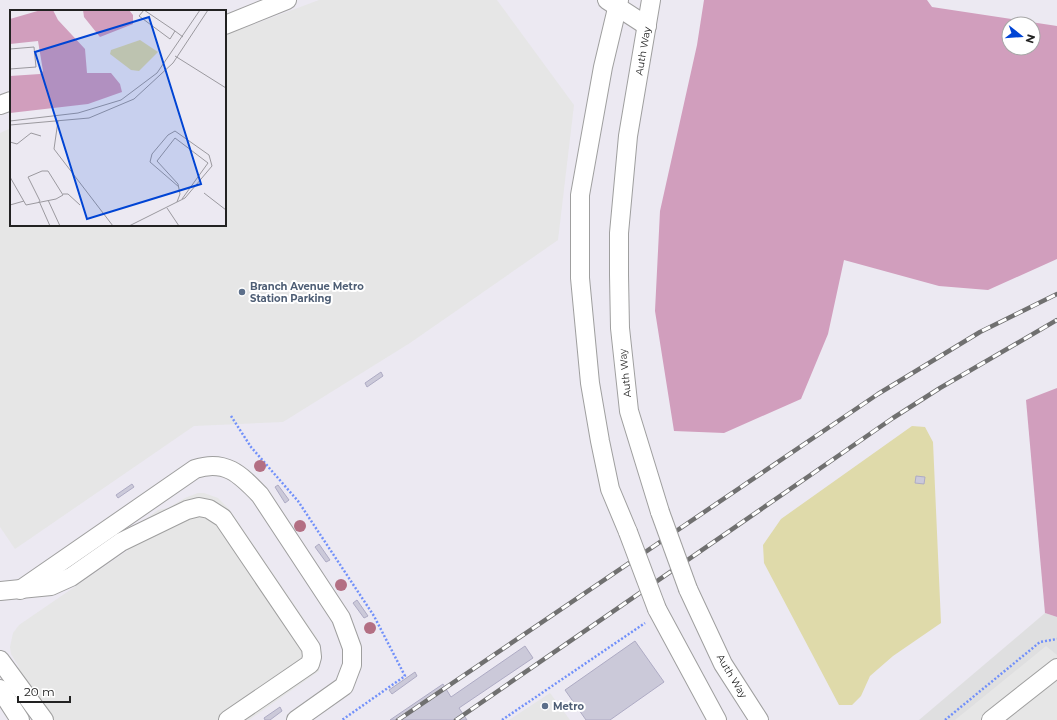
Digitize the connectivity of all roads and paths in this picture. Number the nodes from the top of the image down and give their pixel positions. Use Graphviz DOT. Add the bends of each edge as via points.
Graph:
graph roads {
  1 [pos="287,0"];
  2 [pos="651,0"];
  3 [pos="614,2"];
  4 [pos="226,25"];
  5 [pos="647,26"];
  6 [pos="10,101"];
  7 [pos="0,105"];
  8 [pos="20,590"];
  9 [pos="0,591"];
  10 [pos="658,612"];
  11 [pos="1057,639"];
  12 [pos="0,660"];
  13 [pos="1057,668"];
  14 [pos="0,689"];
  15 [pos="20,720"];
  16 [pos="44,720"];
  17 [pos="228,720"];
  18 [pos="296,720"];
  19 [pos="502,720"];
  20 [pos="717,720"];
  21 [pos="759,720"];
  22 [pos="945,720"];
  23 [pos="991,720"];
  1 -- 4 [label="street"];
  2 -- 5 [label="street, Auth Way"];
  3 -- 5 [label="street"];
  3 -- 10 [label="street, bridge" via="580,195 580,278 590,383 610,489"];
  5 -- 21 [label="street, Auth Way, bridge" via="628,136 619,233 620,328 629,411 660,512 688,589 722,664"];
  6 -- 7 [label="street"];
  8 -- 9 [label="street"];
  8 -- 17 [label="street" via="51,586 71,577 121,542 187,510 199,507 216,512 223,518 311,648 312,657 310,664"];
  8 -- 18 [label="street" via="195,469 209,464 228,468 248,482 260,495 341,618 352,648 352,665 344,686"];
  10 -- 19 [label="path"];
  10 -- 20 [label="street"];
  11 -- 22 [label="path" via="1040,642"];
  12 -- 16 [label="street"];
  13 -- 23 [label="street"];
  14 -- 15 [label="street"];
}
